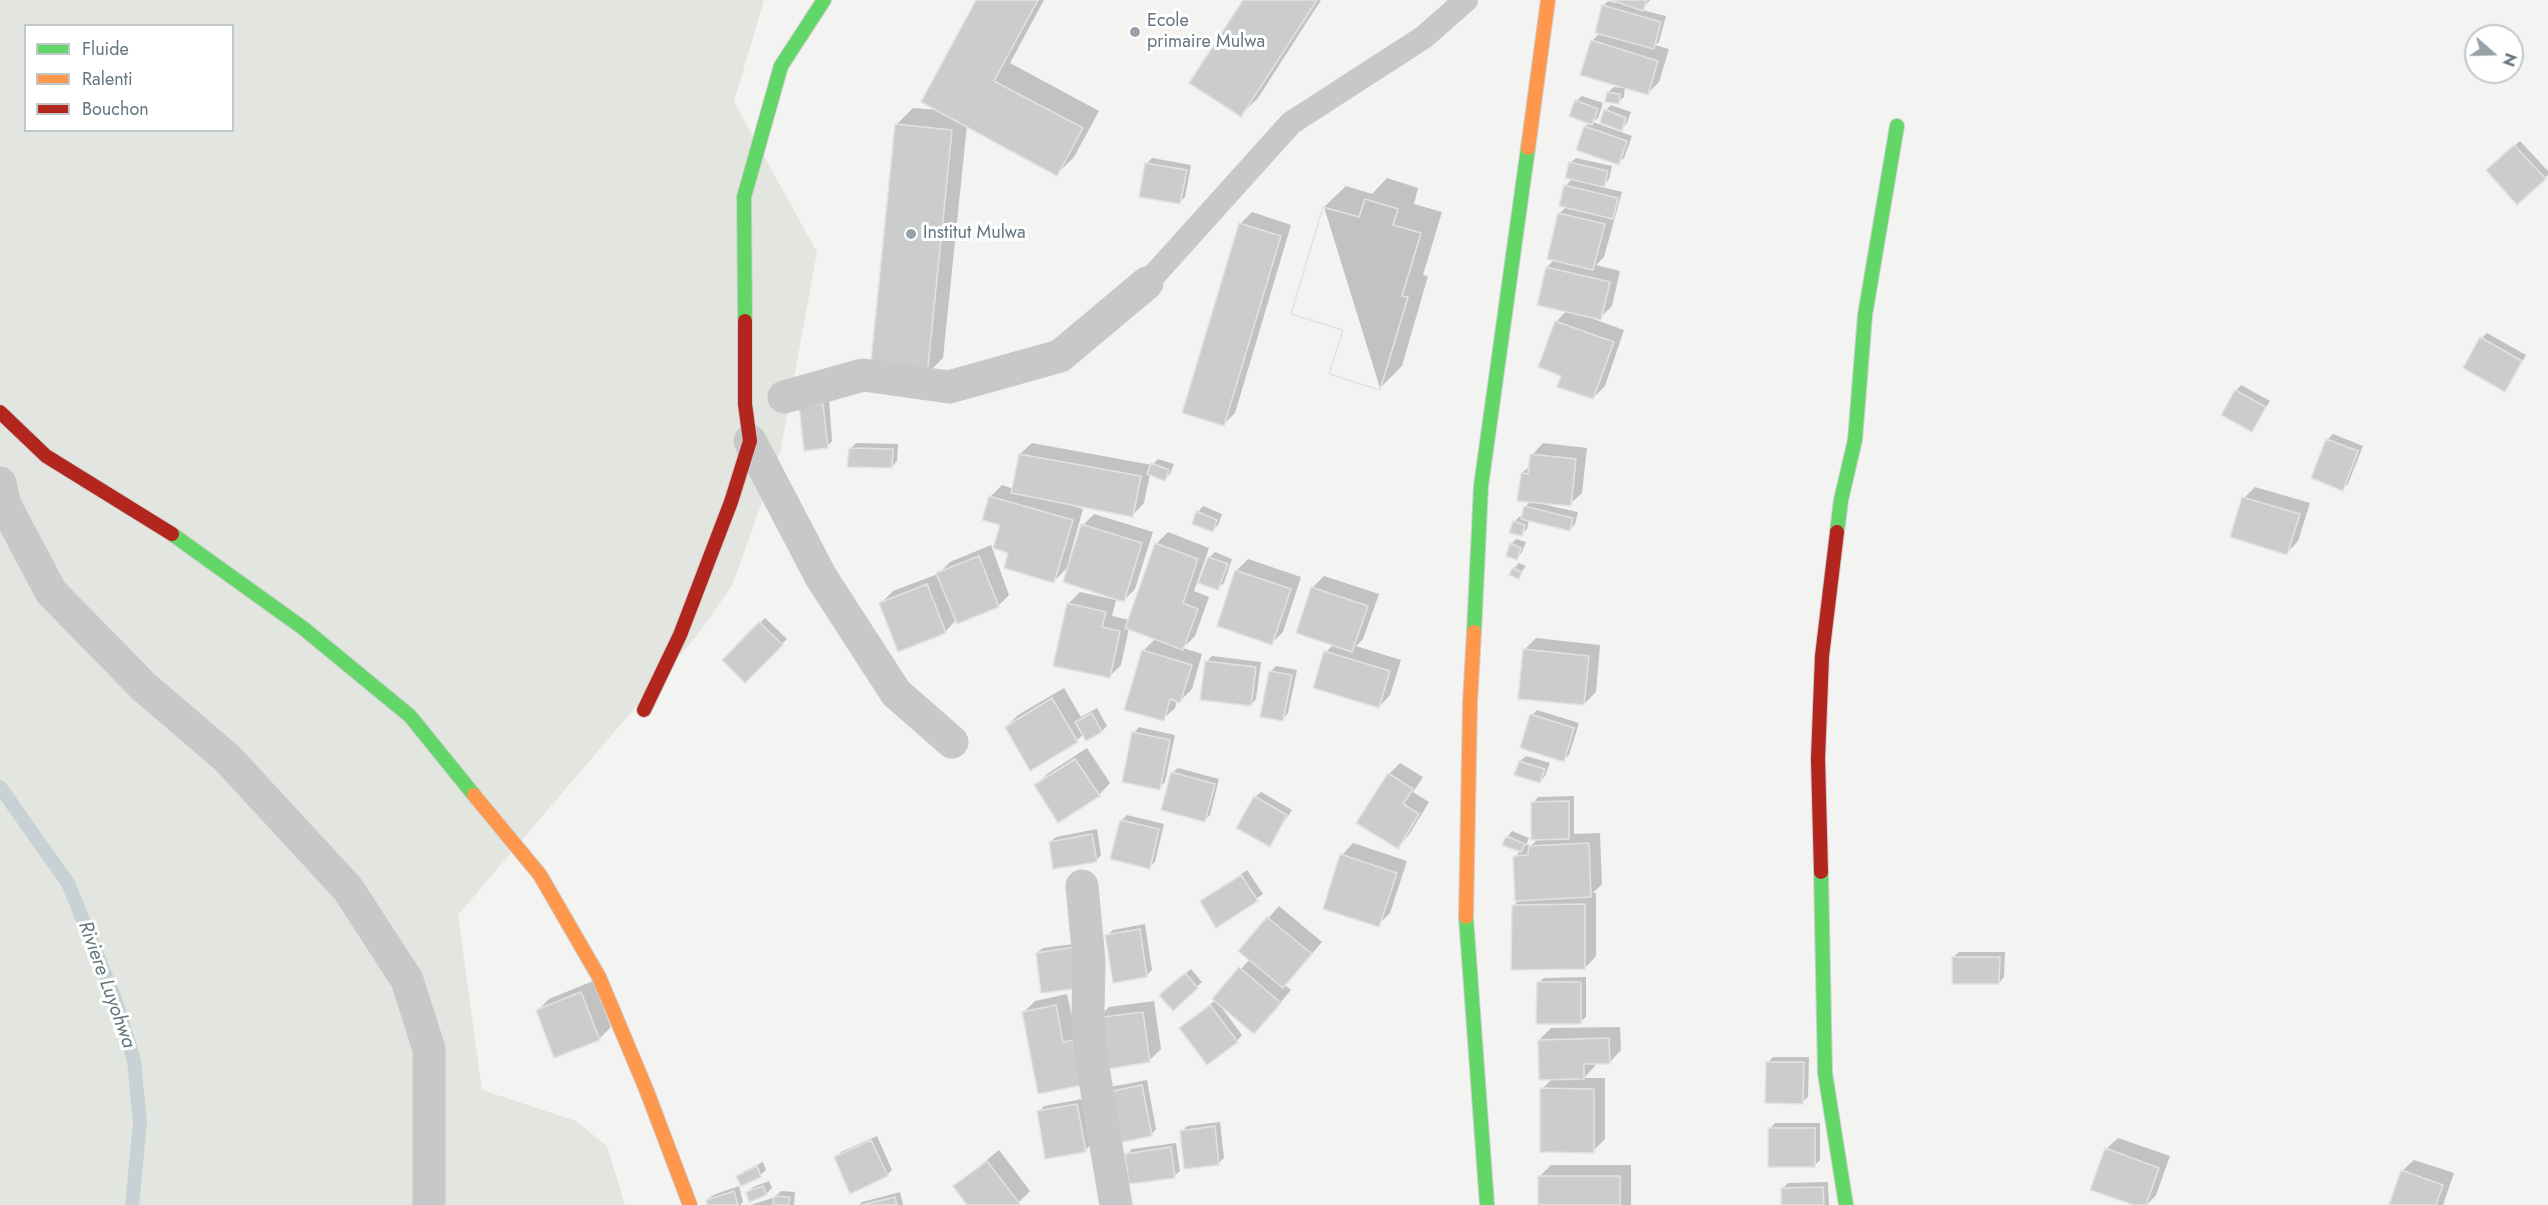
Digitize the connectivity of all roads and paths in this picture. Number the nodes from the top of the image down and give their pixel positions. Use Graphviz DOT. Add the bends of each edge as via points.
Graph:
graph roads {
  1 [pos="824,0"];
  2 [pos="1466,0"];
  3 [pos="1548,0"];
  4 [pos="1897,126"];
  5 [pos="1147,283"];
  6 [pos="784,397"];
  7 [pos="0,412"];
  8 [pos="750,441"];
  9 [pos="0,483"];
  10 [pos="644,710"];
  11 [pos="952,742"];
  12 [pos="1082,886"];
  13 [pos="429,1205"];
  14 [pos="690,1205"];
  15 [pos="1116,1205"];
  16 [pos="1487,1205"];
  17 [pos="1846,1205"];
  1 -- 8 [label="street" via="782,66 744,196 745,404"];
  2 -- 5 [label="lane" via="1424,37 1291,123"];
  3 -- 16 [label="street" via="1480,497 1470,703 1466,936"];
  4 -- 17 [label="street" via="1865,315 1855,440 1840,500 1822,656 1818,759 1825,1072"];
  5 -- 6 [label="street" via="1060,356 949,387 863,375"];
  7 -- 14 [label="street" via="46,456 159,524 303,628 410,716 540,874 598,977"];
  8 -- 10 [label="street" via="680,635"];
  8 -- 11 [label="street" via="820,577 896,693"];
  9 -- 13 [label="street" via="5,505 51,592 144,687 228,759 348,889 407,980 429,1049"];
  12 -- 15 [label="street" via="1089,960 1090,1050"];
}
